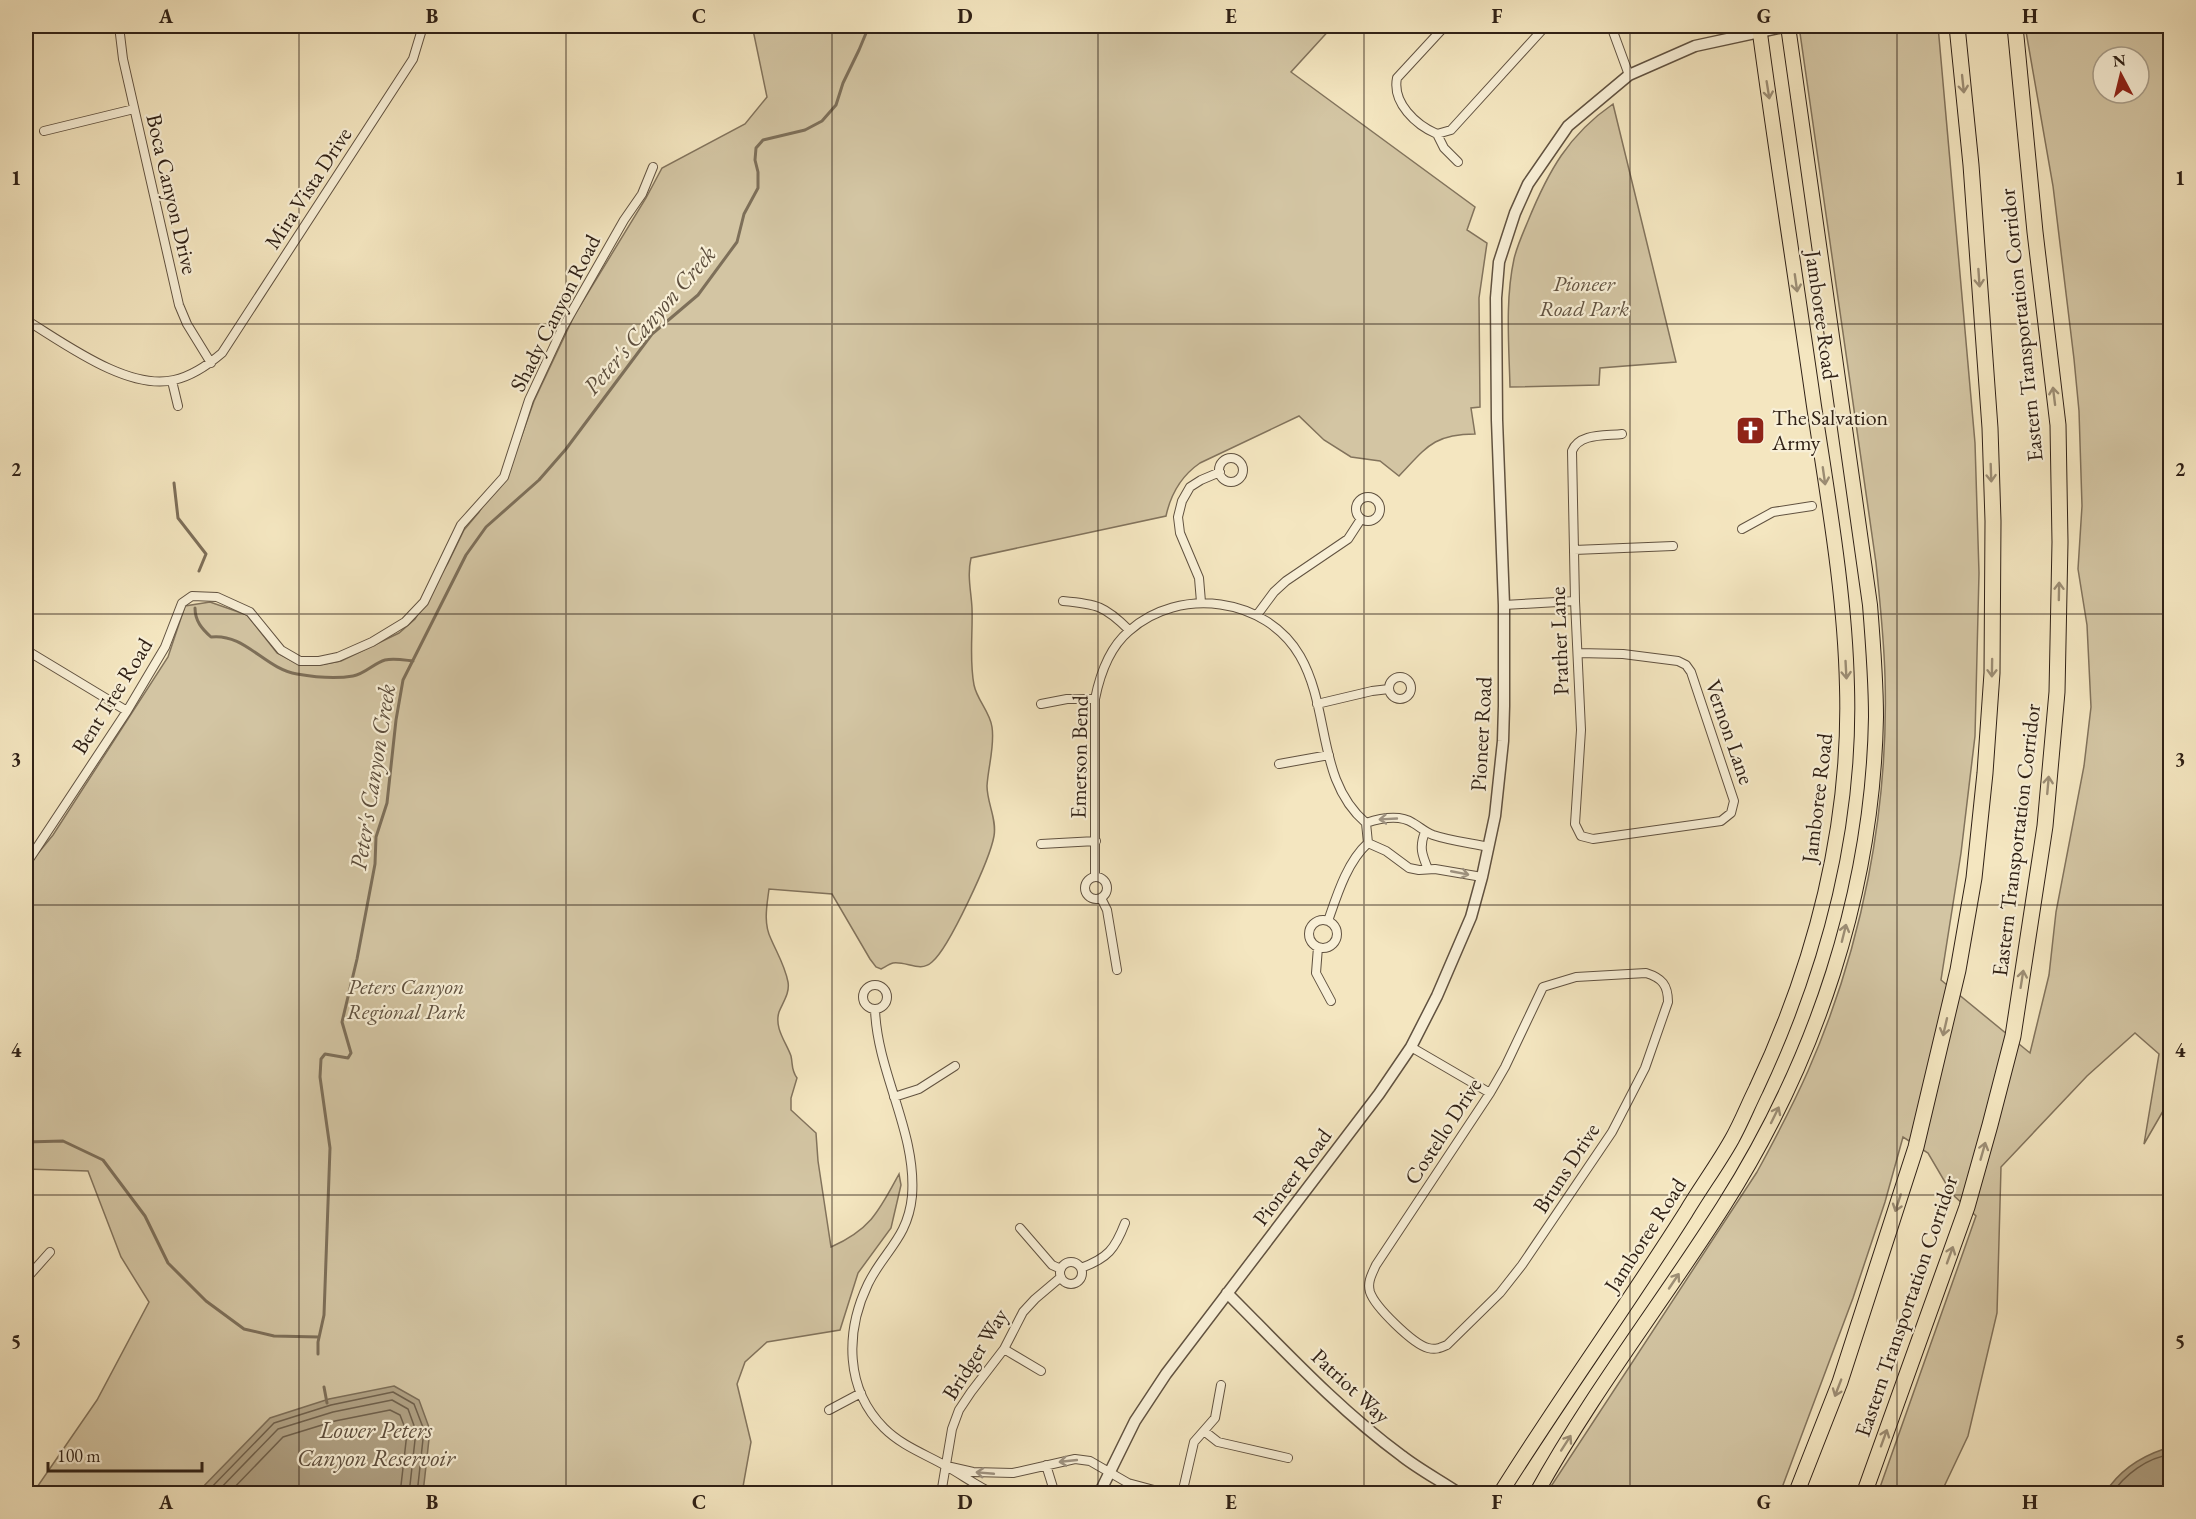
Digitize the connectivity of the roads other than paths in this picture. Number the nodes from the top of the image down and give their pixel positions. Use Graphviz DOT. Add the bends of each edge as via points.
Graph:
graph roads {
  1 [pos="118,26"];
  2 [pos="423,26"];
  3 [pos="1444,26"];
  4 [pos="1543,26"];
  5 [pos="1611,26"];
  6 [pos="1788,26"];
  7 [pos="1957,26"];
  8 [pos="2015,26"];
  9 [pos="1759,29"];
  10 [pos="1629,75"];
  11 [pos="134,109"];
  12 [pos="44,131"];
  13 [pos="1437,134"];
  14 [pos="1458,162"];
  15 [pos="653,167"];
  16 [pos="26,320"];
  17 [pos="211,363"];
  18 [pos="172,381"];
  19 [pos="178,406"];
  20 [pos="1622,434"];
  21 [pos="1220,472"];
  22 [pos="1812,506"];
  23 [pos="1361,519"];
  24 [pos="1742,529"];
  25 [pos="1673,546"];
  26 [pos="1574,550"];
  27 [pos="1063,601"];
  28 [pos="1575,601"];
  29 [pos="1201,602"];
  30 [pos="1504,605"];
  31 [pos="249,612"];
  32 [pos="1257,615"];
  33 [pos="1129,630"];
  34 [pos="26,650"];
  35 [pos="1578,653"];
  36 [pos="1389,689"];
  37 [pos="1095,699"];
  38 [pos="1041,704"];
  39 [pos="1317,705"];
  40 [pos="127,711"];
  41 [pos="1329,755"];
  42 [pos="1278,764"];
  43 [pos="1731,813"];
  44 [pos="1366,823"];
  45 [pos="1425,832"];
  46 [pos="1095,841"];
  47 [pos="1368,843"];
  48 [pos="1041,844"];
  49 [pos="1489,847"];
  50 [pos="26,864"];
  51 [pos="1428,869"];
  52 [pos="1095,877"];
  53 [pos="1482,878"];
  54 [pos="1101,898"];
  55 [pos="1328,921"];
  56 [pos="1318,947"];
  57 [pos="1117,970"];
  58 [pos="1659,977"];
  59 [pos="1331,1001"];
  60 [pos="875,1009"];
  61 [pos="1411,1047"];
  62 [pos="954,1066"];
  63 [pos="1490,1093"];
  64 [pos="894,1097"];
  65 [pos="1125,1223"];
  66 [pos="1020,1228"];
  67 [pos="50,1252"];
  68 [pos="1081,1268"];
  69 [pos="1061,1273"];
  70 [pos="26,1280"];
  71 [pos="1370,1291"];
  72 [pos="1227,1293"];
  73 [pos="1004,1349"];
  74 [pos="1041,1371"];
  75 [pos="1221,1385"];
  76 [pos="861,1394"];
  77 [pos="829,1410"];
  78 [pos="1204,1431"];
  79 [pos="1288,1458"];
  80 [pos="1046,1465"];
  81 [pos="946,1466"];
  82 [pos="1110,1471"];
  83 [pos="1154,1492"];
  84 [pos="941,1494"];
  85 [pos="994,1494"];
  86 [pos="1055,1494"];
  87 [pos="1099,1494"];
  88 [pos="1169,1494"];
  89 [pos="1182,1494"];
  90 [pos="1460,1494"];
  91 [pos="1500,1494"];
  92 [pos="1536,1494"];
  93 [pos="1796,1494"];
  94 [pos="1864,1494"];
  1 -- 11 [label="street, Boca Canyon Drive"];
  2 -- 17 [label="street, Mira Vista Drive" via="413,59 222,353"];
  3 -- 13 [label="street" via="1397,78 1395,89 1404,108"];
  4 -- 13 [label="street" via="1450,130"];
  5 -- 10 [label="street"];
  6 -- 9 [label="street, Pioneer Road"];
  92 -- 6 [label="main road, Jamboree Road, one-way" via="1760,1145 1801,1059 1836,968 1859,872 1876,718 1870,605"];
  7 -- 93 [label="highway, Eastern Transportation Corridor, one-way" via="1972,177 1993,521 1992,673 1974,878 1958,970 1916,1147 1840,1382"];
  94 -- 8 [label="highway, Eastern Transportation Corridor, one-way" via="1967,1207 2013,1036 2045,826 2056,692 2058,425"];
  9 -- 10 [label="street, Pioneer Road" via="1695,46"];
  9 -- 91 [label="main road, Jamboree Road, one-way" via="1845,632 1846,755 1827,891 1777,1044 1732,1138"];
  10 -- 30 [label="street, Pioneer Road" via="1568,126 1551,148 1515,213 1499,262 1495,324"];
  11 -- 12 [label="street"];
  11 -- 17 [label="street, Boca Canyon Drive" via="179,305"];
  13 -- 14 [label="street"];
  15 -- 31 [label="street, Shady Canyon Road" via="642,194 562,329 529,400 504,477 461,525 424,602 405,622 372,642 319,661 300,661 281,650"];
  16 -- 18 [label="street" via="121,375"];
  17 -- 18 [label="street"];
  18 -- 19 [label="street"];
  20 -- 26 [label="street, Prather Lane" via="1585,438 1575,443"];
  21 -- 29 [label="street" via="1190,487 1178,517 1199,578"];
  22 -- 24 [label="street" via="1773,512"];
  23 -- 32 [label="street" via="1348,539 1280,587"];
  25 -- 26 [label="street"];
  26 -- 28 [label="street, Prather Lane"];
  27 -- 33 [label="street" via="1104,608"];
  28 -- 30 [label="street"];
  28 -- 35 [label="street, Prather Lane"];
  29 -- 32 [label="street, Emerson Bend" via="1219,603"];
  29 -- 33 [label="street, Emerson Bend" via="1164,611"];
  30 -- 49 [label="street, Pioneer Road" via="1503,741"];
  31 -- 40 [label="street, Bent Tree Road" via="217,597 192,596 182,603 165,647"];
  32 -- 39 [label="street, Emerson Bend" via="1289,640 1300,656"];
  33 -- 37 [label="street, Emerson Bend" via="1107,660"];
  34 -- 40 [label="street"];
  35 -- 43 [label="street, Vernon Lane" via="1623,654 1686,665 1734,801"];
  35 -- 43 [label="street, Prather Lane" via="1581,730 1575,824 1581,836 1593,839 1721,821"];
  36 -- 39 [label="street"];
  37 -- 38 [label="street"];
  37 -- 46 [label="street, Emerson Bend"];
  39 -- 41 [label="street, Emerson Bend"];
  40 -- 50 [label="street, Bent Tree Road"];
  41 -- 42 [label="street"];
  41 -- 44 [label="street, Emerson Bend" via="1344,799"];
  45 -- 44 [label="street, one-way" via="1409,820 1394,818"];
  44 -- 47 [label="street"];
  45 -- 49 [label="street"];
  45 -- 51 [label="street" via="1420,845"];
  46 -- 48 [label="street"];
  46 -- 52 [label="street, Emerson Bend"];
  47 -- 51 [label="street" via="1409,868"];
  47 -- 55 [label="street" via="1343,880"];
  49 -- 53 [label="street, Pioneer Road"];
  51 -- 53 [label="street, one-way"];
  52 -- 54 [label="street, Emerson Bend" via="1107,885"];
  52 -- 54 [label="street, Emerson Bend" via="1088,881 1085,890 1089,897"];
  53 -- 61 [label="street, Pioneer Road" via="1471,917"];
  54 -- 57 [label="street, Emerson Bend" via="1107,910"];
  55 -- 56 [label="street" via="1336,928 1336,939 1329,946"];
  55 -- 56 [label="street" via="1317,921 1310,928 1310,939"];
  56 -- 59 [label="street" via="1316,973"];
  58 -- 63 [label="street, Costello Drive" via="1646,973 1576,977 1543,987"];
  58 -- 71 [label="street, Bruns Drive" via="1668,991 1668,1002 1645,1068 1612,1132 1500,1293 1437,1350 1425,1348 1408,1335 1375,1302"];
  60 -- 64 [label="street" via="876,1033"];
  61 -- 63 [label="street"];
  61 -- 72 [label="street, Pioneer Road"];
  62 -- 64 [label="street" via="919,1089"];
  63 -- 71 [label="street, Costello Drive" via="1376,1264 1369,1280"];
  64 -- 76 [label="street" via="909,1152 912,1196 901,1235 869,1281 856,1313 852,1350"];
  65 -- 68 [label="street, Bridger Way" via="1111,1251 1099,1262"];
  66 -- 69 [label="street"];
  67 -- 70 [label="street"];
  68 -- 69 [label="street, Bridger Way" via="1068,1262"];
  68 -- 69 [label="street, Bridger Way" via="1076,1283 1070,1284"];
  69 -- 73 [label="street, Bridger Way" via="1023,1312"];
  72 -- 82 [label="street, Pioneer Road" via="1135,1421"];
  72 -- 90 [label="street, Patriot Way" via="1367,1429"];
  73 -- 74 [label="street"];
  73 -- 81 [label="street, Bridger Way" via="960,1410 952,1429"];
  75 -- 78 [label="street" via="1215,1418"];
  76 -- 77 [label="street"];
  76 -- 81 [label="street" via="884,1428"];
  78 -- 79 [label="street" via="1218,1442"];
  78 -- 89 [label="street" via="1194,1442"];
  80 -- 81 [label="street, one-way" via="998,1474"];
  82 -- 80 [label="street, one-way" via="1075,1459"];
  80 -- 86 [label="street"];
  81 -- 84 [label="street, Bridger Way"];
  81 -- 85 [label="street"];
  82 -- 83 [label="street" via="1128,1483"];
  82 -- 87 [label="street, Pioneer Road"];
  83 -- 88 [label="street"];
}
